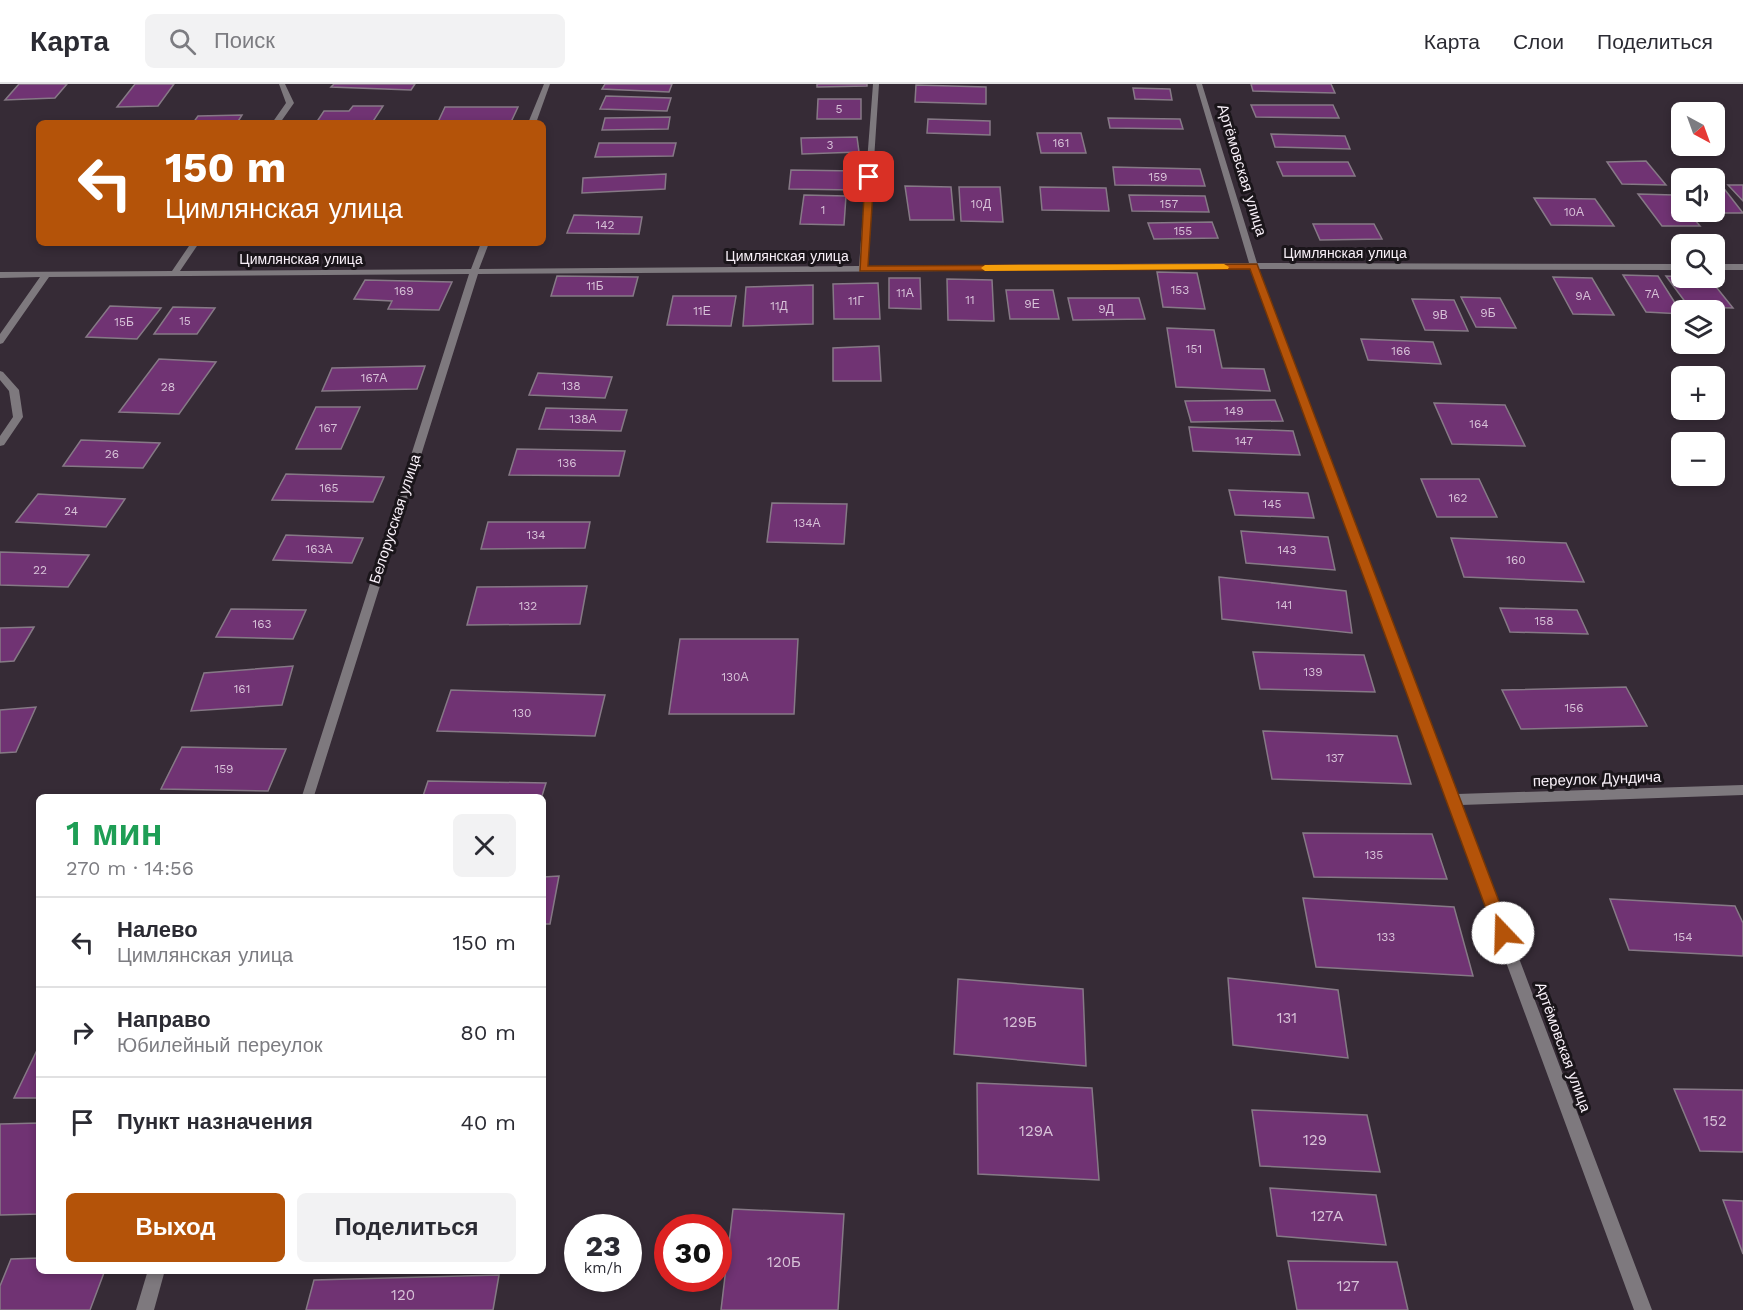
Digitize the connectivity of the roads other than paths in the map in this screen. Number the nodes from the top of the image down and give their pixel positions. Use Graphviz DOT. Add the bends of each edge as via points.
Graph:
graph roads {
  1 [pos="282,84"];
  2 [pos="548,84"];
  3 [pos="876,84"];
  4 [pos="1199,84"];
  5 [pos="278,120"];
  6 [pos="533,120"];
  7 [pos="193,246"];
  8 [pos="484,246"];
  9 [pos="1254,266"];
  10 [pos="1671,267"];
  11 [pos="1725,267"];
  12 [pos="1743,267"];
  13 [pos="863,269"];
  14 [pos="474,272"];
  15 [pos="174,274"];
  16 [pos="0,275"];
  17 [pos="46,275"];
  18 [pos="0,341"];
  19 [pos="0,374"];
  20 [pos="0,443"];
  21 [pos="1743,790"];
  22 [pos="309,794"];
  23 [pos="1453,800"];
  24 [pos="156,1274"];
  25 [pos="145,1310"];
  26 [pos="1643,1310"];
  1 -- 5 [label="street" via="290,103"];
  2 -- 6 [label="street"];
  3 -- 13 [label="street"];
  4 -- 9 [label="street, Артёмовская улица"];
  7 -- 15 [label="street"];
  8 -- 14 [label="street, Белорусская улица"];
  9 -- 10 [label="street, Цимлянская улица"];
  9 -- 13 [label="street, Цимлянская улица"];
  9 -- 23 [label="street, Артёмовская улица"];
  11 -- 12 [label="street"];
  13 -- 14 [label="street, Цимлянская улица"];
  14 -- 15 [label="street, Цимлянская улица"];
  14 -- 22 [label="street, Белорусская улица"];
  15 -- 17 [label="street, Цимлянская улица"];
  16 -- 17 [label="street, Цимлянская улица"];
  17 -- 18 [label="street"];
  19 -- 20 [label="street" via="14,390 18,417"];
  21 -- 23 [label="street, переулок Дундича"];
  23 -- 26 [label="street, Артёмовская улица"];
  24 -- 25 [label="street"];
}
